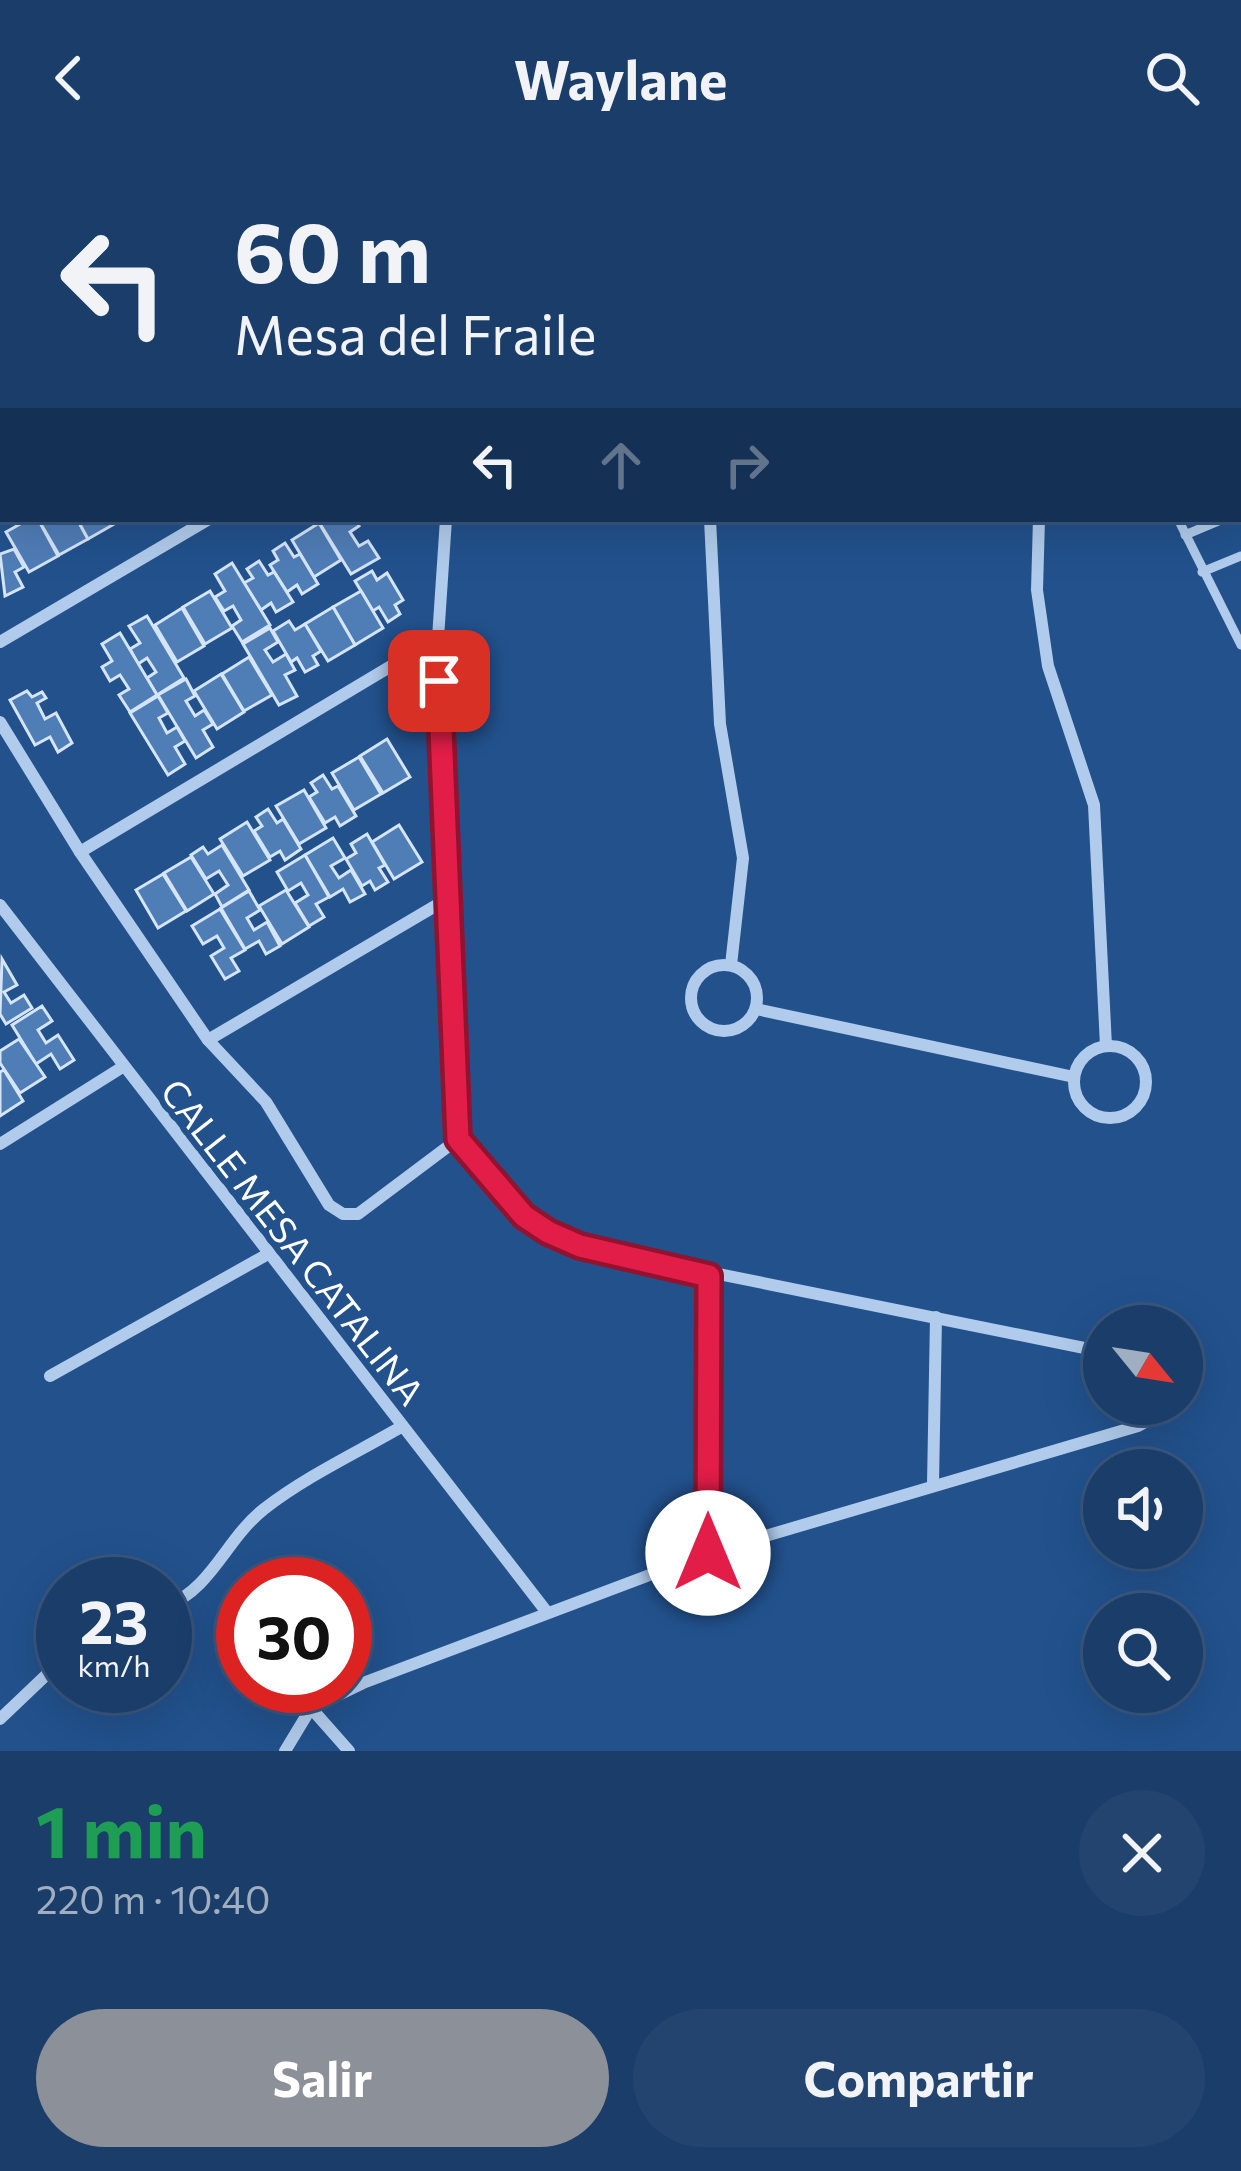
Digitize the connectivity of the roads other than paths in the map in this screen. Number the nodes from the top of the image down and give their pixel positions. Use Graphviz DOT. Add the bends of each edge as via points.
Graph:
graph roads {
  1 [pos="204,522"];
  2 [pos="446,522"];
  3 [pos="710,522"];
  4 [pos="1039,522"];
  5 [pos="1179,522"];
  6 [pos="1216,522"];
  7 [pos="1185,535"];
  8 [pos="1241,556"];
  9 [pos="1202,572"];
  10 [pos="438,638"];
  11 [pos="0,642"];
  12 [pos="1241,645"];
  13 [pos="0,722"];
  14 [pos="80,853"];
  15 [pos="447,899"];
  16 [pos="0,905"];
  17 [pos="731,965"];
  18 [pos="756,1009"];
  19 [pos="208,1040"];
  20 [pos="1106,1046"];
  21 [pos="121,1068"];
  22 [pos="1074,1077"];
  23 [pos="458,1139"];
  24 [pos="0,1144"];
  25 [pos="268,1254"];
  26 [pos="709,1276"];
  27 [pos="936,1317"];
  28 [pos="1083,1348"];
  29 [pos="50,1376"];
  30 [pos="1130,1425"];
  31 [pos="401,1426"];
  32 [pos="933,1484"];
  33 [pos="708,1553"];
  34 [pos="192,1590"];
  35 [pos="545,1611"];
  36 [pos="372,1683"];
  37 [pos="36,1685"];
  38 [pos="308,1713"];
  39 [pos="315,1713"];
  40 [pos="0,1719"];
  41 [pos="284,1751"];
  42 [pos="349,1751"];
  1 -- 11 [label="street"];
  2 -- 10 [label="street"];
  3 -- 17 [label="street" via="720,724 743,858"];
  4 -- 20 [label="street" via="1037,590 1048,666 1094,806"];
  5 -- 7 [label="lane"];
  6 -- 7 [label="lane"];
  7 -- 9 [label="lane"];
  8 -- 9 [label="lane"];
  9 -- 12 [label="lane"];
  10 -- 14 [label="street"];
  10 -- 15 [label="street"];
  13 -- 14 [label="street, CALLE MESA CATALINA"];
  14 -- 19 [label="street, CALLE MESA CATALINA"];
  15 -- 19 [label="street"];
  15 -- 23 [label="street"];
  16 -- 21 [label="street, CALLE MESA CATALINA"];
  17 -- 18 [label="street" via="750,977"];
  17 -- 18 [label="street" via="708,969 692,986 698,1020 730,1031"];
  18 -- 22 [label="street"];
  19 -- 23 [label="street, CALLE MESA CATALINA" via="266,1102 329,1205 343,1214 358,1214"];
  20 -- 22 [label="street" via="1079,1062"];
  20 -- 22 [label="street" via="1142,1063 1146,1090 1130,1113 1090,1114"];
  21 -- 24 [label="street"];
  21 -- 25 [label="street, CALLE MESA CATALINA"];
  23 -- 26 [label="street" via="524,1216 548,1232"];
  25 -- 29 [label="street"];
  25 -- 31 [label="street, CALLE MESA CATALINA"];
  26 -- 27 [label="street"];
  26 -- 33 [label="street"];
  27 -- 28 [label="street"];
  27 -- 32 [label="street"];
  30 -- 32 [label="street"];
  31 -- 34 [label="street" via="266,1508"];
  31 -- 35 [label="street, CALLE MESA CATALINA"];
  32 -- 33 [label="street"];
  33 -- 35 [label="street"];
  35 -- 36 [label="street"];
  37 -- 40 [label="street"];
  38 -- 41 [label="street"];
  39 -- 42 [label="street"];
}
